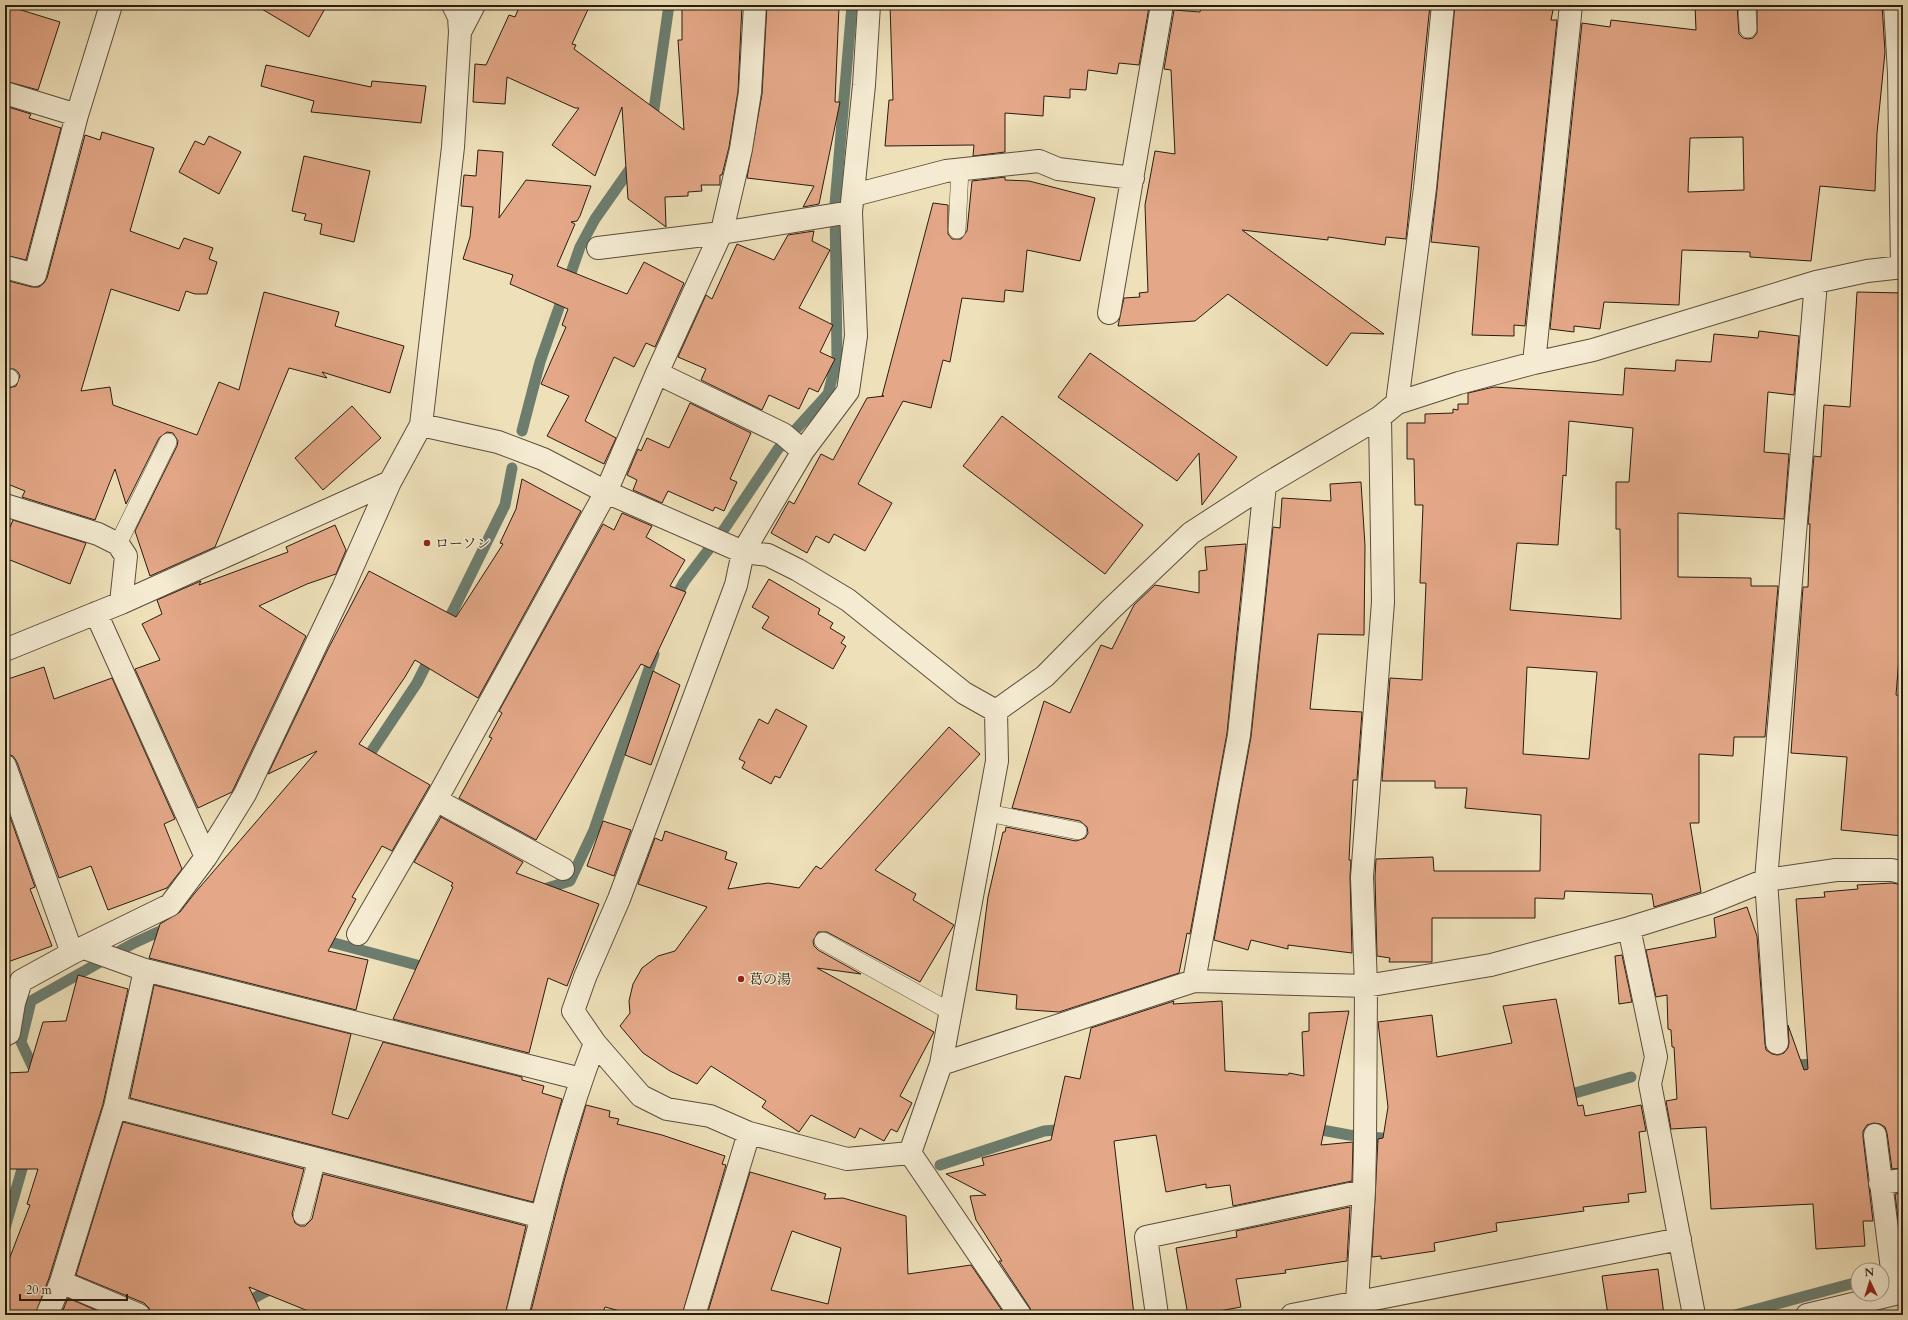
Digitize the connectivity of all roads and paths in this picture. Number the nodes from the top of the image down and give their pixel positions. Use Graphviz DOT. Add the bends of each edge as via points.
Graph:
graph roads {
  1 [pos="111,5"];
  2 [pos="453,5"];
  3 [pos="474,5"];
  4 [pos="755,5"];
  5 [pos="869,5"];
  6 [pos="1162,5"];
  7 [pos="1444,5"];
  8 [pos="1572,5"];
  9 [pos="1747,5"];
  10 [pos="1895,5"];
  11 [pos="1748,29"];
  12 [pos="460,32"];
  13 [pos="5,94"];
  14 [pos="77,115"];
  15 [pos="960,169"];
  16 [pos="1133,178"];
  17 [pos="852,203"];
  18 [pos="957,230"];
  19 [pos="721,233"];
  20 [pos="598,248"];
  21 [pos="5,267"];
  22 [pos="1902,267"];
  23 [pos="1816,282"];
  24 [pos="1109,313"];
  25 [pos="1534,363"];
  26 [pos="657,373"];
  27 [pos="1397,403"];
  28 [pos="1380,418"];
  29 [pos="421,425"];
  30 [pos="168,442"];
  31 [pos="793,442"];
  32 [pos="390,482"];
  33 [pos="1265,485"];
  34 [pos="606,492"];
  35 [pos="5,505"];
  36 [pos="118,544"];
  37 [pos="743,552"];
  38 [pos="121,603"];
  39 [pos="96,613"];
  40 [pos="5,650"];
  41 [pos="996,711"];
  42 [pos="5,766"];
  43 [pos="436,800"];
  44 [pos="988,813"];
  45 [pos="1078,831"];
  46 [pos="206,857"];
  47 [pos="563,869"];
  48 [pos="1903,873"];
  49 [pos="1766,880"];
  50 [pos="1629,928"];
  51 [pos="358,934"];
  52 [pos="823,941"];
  53 [pos="82,950"];
  54 [pos="146,970"];
  55 [pos="1194,981"];
  56 [pos="1366,986"];
  57 [pos="951,1012"];
  58 [pos="5,1035"];
  59 [pos="595,1043"];
  60 [pos="1777,1043"];
  61 [pos="941,1064"];
  62 [pos="581,1079"];
  63 [pos="115,1107"];
  64 [pos="749,1133"];
  65 [pos="1875,1135"];
  66 [pos="910,1153"];
  67 [pos="317,1159"];
  68 [pos="1903,1180"];
  69 [pos="1880,1183"];
  70 [pos="1364,1191"];
  71 [pos="302,1216"];
  72 [pos="542,1217"];
  73 [pos="1680,1240"];
  74 [pos="61,1282"];
  75 [pos="1897,1291"];
  76 [pos="1356,1302"];
  77 [pos="47,1315"];
  78 [pos="138,1315"];
  79 [pos="517,1315"];
  80 [pos="694,1315"];
  81 [pos="1020,1315"];
  82 [pos="1157,1315"];
  83 [pos="1292,1315"];
  84 [pos="1694,1315"];
  85 [pos="1807,1315"];
  1 -- 14 [label="street"];
  2 -- 12 [label="street" via="459,17"];
  3 -- 12 [label="street"];
  4 -- 19 [label="street" via="750,92 741,149"];
  5 -- 17 [label="street"];
  6 -- 16 [label="street"];
  7 -- 27 [label="street" via="1425,188"];
  8 -- 25 [label="street"];
  9 -- 11 [label="lane"];
  10 -- 22 [label="street" via="1899,73"];
  12 -- 29 [label="street" via="453,147"];
  13 -- 14 [label="street"];
  14 -- 21 [label="street" via="35,275"];
  15 -- 16 [label="street" via="1039,161 1058,169"];
  15 -- 17 [label="street" via="946,171"];
  15 -- 18 [label="lane"];
  16 -- 24 [label="street"];
  17 -- 19 [label="street"];
  17 -- 31 [label="street" via="856,336 848,391"];
  19 -- 20 [label="street"];
  19 -- 26 [label="street"];
  22 -- 23 [label="street" via="1867,271"];
  23 -- 25 [label="street" via="1593,350"];
  23 -- 49 [label="street"];
  25 -- 27 [label="street"];
  26 -- 31 [label="street"];
  26 -- 34 [label="street"];
  27 -- 28 [label="street"];
  28 -- 33 [label="street"];
  28 -- 56 [label="street" via="1383,602 1362,877"];
  29 -- 32 [label="street"];
  29 -- 34 [label="street" via="498,442 543,459"];
  30 -- 36 [label="lane"];
  31 -- 37 [label="street"];
  32 -- 38 [label="street"];
  32 -- 46 [label="street" via="343,588 245,794"];
  33 -- 41 [label="street" via="1191,533 1111,609 1046,676"];
  33 -- 55 [label="street" via="1239,735"];
  34 -- 37 [label="street"];
  34 -- 43 [label="street"];
  35 -- 36 [label="street" via="98,534"];
  36 -- 38 [label="street" via="126,556"];
  37 -- 41 [label="street" via="768,555 848,600 964,693"];
  37 -- 59 [label="street" via="736,584 619,899 573,1011"];
  38 -- 39 [label="street"];
  39 -- 40 [label="street"];
  39 -- 46 [label="street"];
  41 -- 44 [label="street" via="997,761"];
  42 -- 53 [label="street"];
  43 -- 47 [label="street"];
  43 -- 51 [label="street"];
  44 -- 45 [label="lane"];
  44 -- 57 [label="street"];
  46 -- 53 [label="street" via="170,905"];
  48 -- 49 [label="street" via="1892,870 1836,870"];
  49 -- 50 [label="street" via="1709,903"];
  49 -- 60 [label="street"];
  50 -- 56 [label="street" via="1491,965"];
  50 -- 73 [label="street" via="1656,1057 1650,1084"];
  52 -- 57 [label="lane"];
  53 -- 54 [label="street"];
  53 -- 58 [label="street" via="21,981 9,1034"];
  54 -- 62 [label="street"];
  54 -- 63 [label="street"];
  55 -- 56 [label="street"];
  55 -- 61 [label="street"];
  56 -- 70 [label="street"];
  57 -- 61 [label="street"];
  59 -- 62 [label="street"];
  59 -- 64 [label="street" via="641,1096 667,1109 710,1116"];
  61 -- 66 [label="street"];
  62 -- 72 [label="street"];
  63 -- 67 [label="street"];
  63 -- 74 [label="street"];
  64 -- 66 [label="street" via="847,1158"];
  64 -- 80 [label="street"];
  65 -- 69 [label="street"];
  66 -- 81 [label="street"];
  67 -- 71 [label="lane"];
  67 -- 72 [label="street"];
  68 -- 69 [label="street"];
  69 -- 75 [label="street" via="1890,1261"];
  70 -- 76 [label="street"];
  70 -- 82 [label="street" via="1146,1237"];
  72 -- 79 [label="street"];
  73 -- 76 [label="street"];
  73 -- 84 [label="street"];
  74 -- 77 [label="street"];
  74 -- 78 [label="street"];
  75 -- 85 [label="street"];
  76 -- 83 [label="street"];
}
